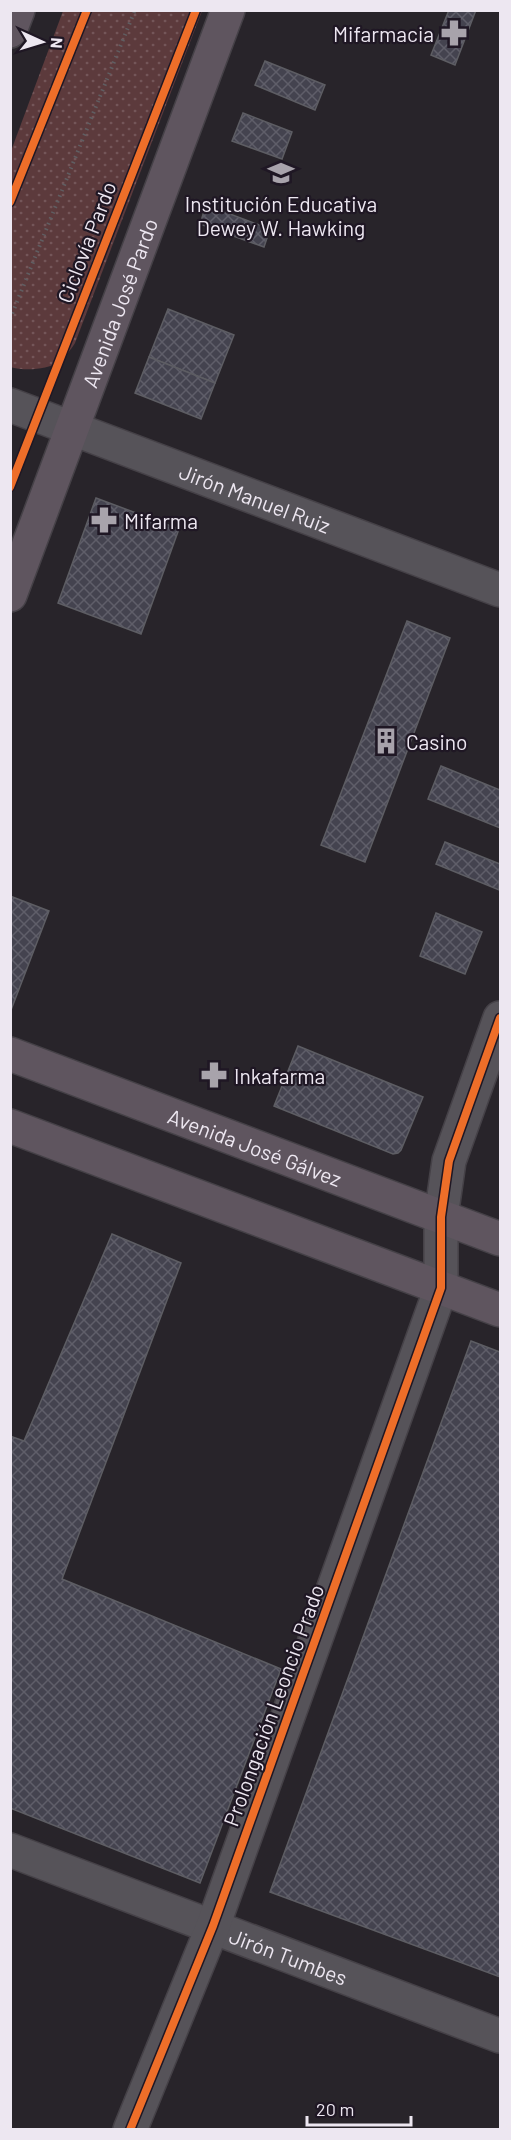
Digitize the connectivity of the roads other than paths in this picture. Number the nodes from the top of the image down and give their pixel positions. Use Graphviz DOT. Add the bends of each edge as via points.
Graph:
graph roads {
  1 [pos="18,10"];
  2 [pos="228,10"];
  3 [pos="10,31"];
  4 [pos="10,405"];
  5 [pos="73,429"];
  6 [pos="501,590"];
  7 [pos="10,595"];
  8 [pos="501,1018"];
  9 [pos="10,1054"];
  10 [pos="10,1126"];
  11 [pos="441,1217"];
  12 [pos="501,1239"];
  13 [pos="441,1288"];
  14 [pos="501,1310"];
  15 [pos="10,1850"];
  16 [pos="213,1926"];
  17 [pos="501,2036"];
  18 [pos="130,2130"];
  1 -- 3 [label="main road"];
  2 -- 5 [label="main road, Avenida José Pardo"];
  4 -- 5 [label="street, Jirón Manuel Ruiz"];
  5 -- 6 [label="street, Jirón Manuel Ruiz"];
  5 -- 7 [label="main road, Avenida José Pardo"];
  8 -- 11 [label="street, Prolongación Leoncio Prado" via="449,1161"];
  9 -- 11 [label="main road, Avenida José Gálvez"];
  10 -- 13 [label="main road"];
  11 -- 12 [label="main road, Avenida José Gálvez"];
  11 -- 13 [label="street, Prolongación Leoncio Prado"];
  13 -- 14 [label="main road"];
  13 -- 16 [label="street, Prolongación Leoncio Prado"];
  15 -- 16 [label="street, Jirón Tumbes"];
  16 -- 17 [label="street, Jirón Tumbes"];
  16 -- 18 [label="street, Prolongación Leoncio Prado"];
}
